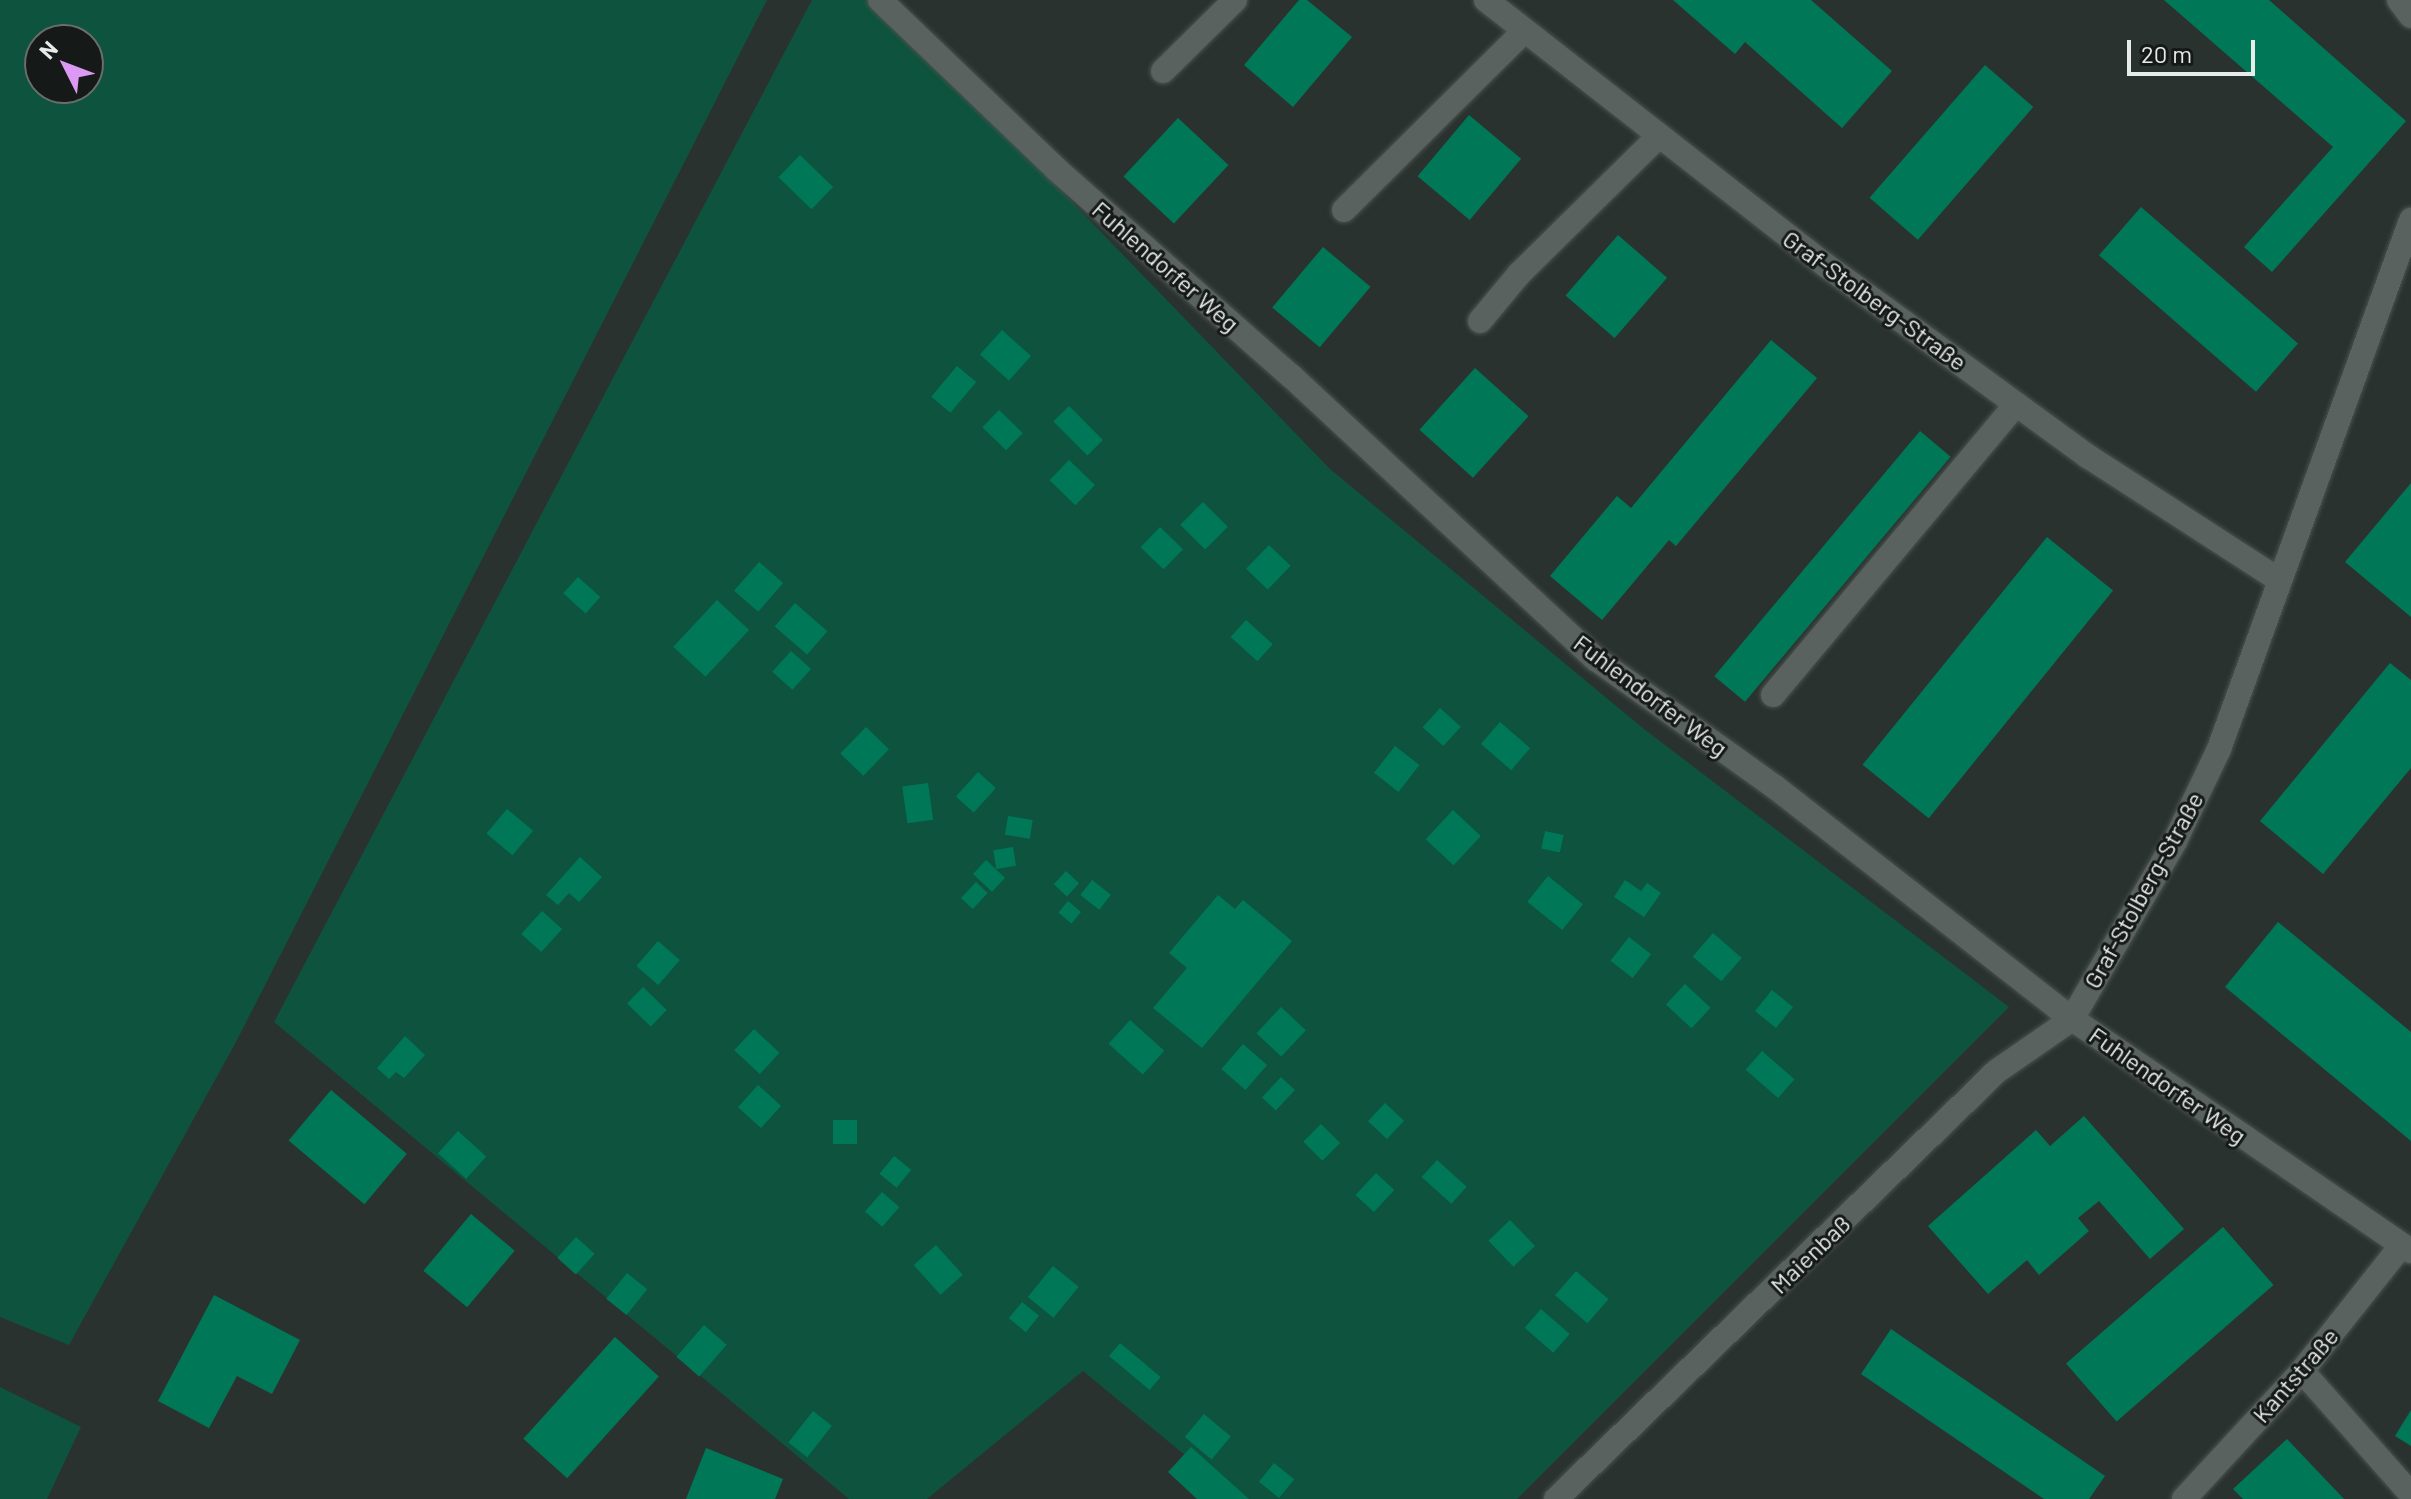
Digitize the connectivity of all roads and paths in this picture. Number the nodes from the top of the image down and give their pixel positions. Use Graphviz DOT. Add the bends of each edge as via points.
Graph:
graph roads {
  1 [pos="880,0"];
  2 [pos="1235,0"];
  3 [pos="1486,0"];
  4 [pos="2399,0"];
  5 [pos="2411,16"];
  6 [pos="1524,31"];
  7 [pos="1163,71"];
  8 [pos="1659,136"];
  9 [pos="1344,210"];
  10 [pos="2411,220"];
  11 [pos="1480,321"];
  12 [pos="2016,404"];
  13 [pos="2279,580"];
  14 [pos="1773,695"];
  15 [pos="2072,1019"];
  16 [pos="2406,1249"];
  17 [pos="2302,1371"];
  18 [pos="2411,1494"];
  19 [pos="1556,1499"];
  20 [pos="2184,1499"];
  1 -- 15 [label="street, Fuhlendorfer Weg" via="1056,169 1291,376 1596,659 1775,787"];
  2 -- 7 [label="street"];
  3 -- 6 [label="street, Graf-Stolberg-Straße"];
  4 -- 5 [label="street"];
  6 -- 8 [label="street, Graf-Stolberg-Straße"];
  6 -- 9 [label="street"];
  8 -- 11 [label="street" via="1519,274"];
  8 -- 12 [label="street, Graf-Stolberg-Straße"];
  10 -- 13 [label="street, Graf-Stolberg-Straße"];
  12 -- 13 [label="street, Graf-Stolberg-Straße"];
  12 -- 14 [label="street"];
  13 -- 15 [label="street, Graf-Stolberg-Straße" via="2212,763 2175,841"];
  15 -- 16 [label="street, Fuhlendorfer Weg"];
  15 -- 19 [label="street, Maienbaß" via="1997,1071"];
  16 -- 17 [label="street, Kantstraße"];
  17 -- 18 [label="street"];
  17 -- 20 [label="street, Kantstraße"];
}
